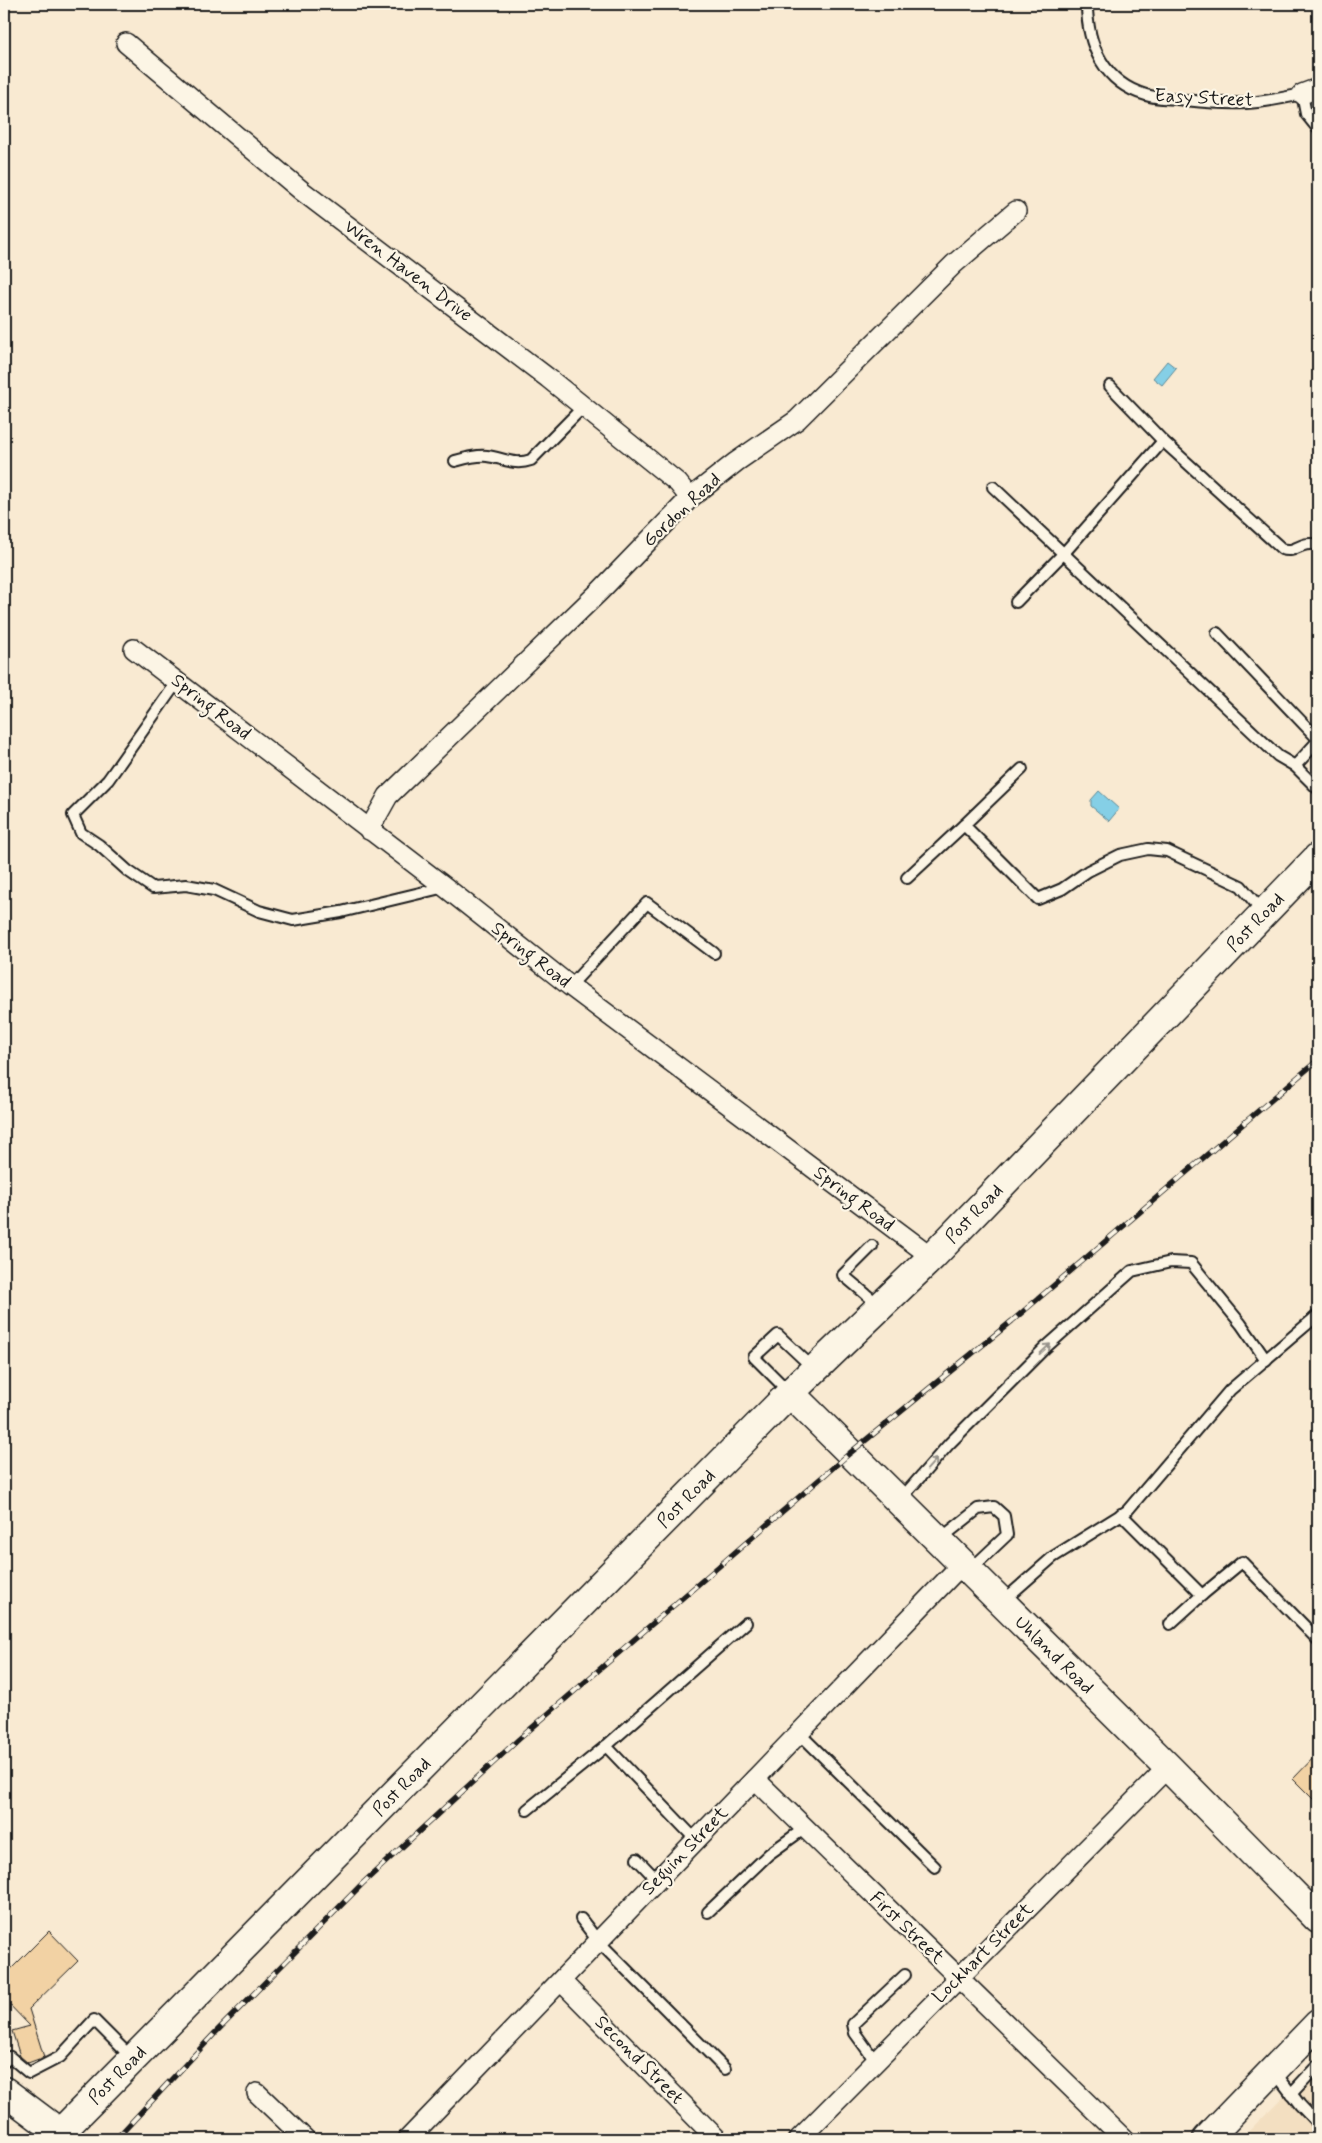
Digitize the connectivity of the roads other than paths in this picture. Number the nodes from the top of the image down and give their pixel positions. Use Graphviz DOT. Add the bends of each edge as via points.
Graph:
graph roads {
  1 [pos="1087,4"];
  2 [pos="126,43"];
  3 [pos="1310,91"];
  4 [pos="1318,129"];
  5 [pos="1016,211"];
  6 [pos="1110,386"];
  7 [pos="584,406"];
  8 [pos="1163,441"];
  9 [pos="455,461"];
  10 [pos="993,487"];
  11 [pos="690,498"];
  12 [pos="1318,545"];
  13 [pos="1064,553"];
  14 [pos="1016,602"];
  15 [pos="1217,633"];
  16 [pos="134,649"];
  17 [pos="178,682"];
  18 [pos="1318,740"];
  19 [pos="1295,766"];
  20 [pos="1022,770"];
  21 [pos="1318,789"];
  22 [pos="964,825"];
  23 [pos="369,830"];
  24 [pos="1318,857"];
  25 [pos="907,878"];
  26 [pos="446,887"];
  27 [pos="1263,913"];
  28 [pos="714,953"];
  29 [pos="570,986"];
  30 [pos="872,1246"];
  31 [pos="932,1257"];
  32 [pos="880,1306"];
  33 [pos="1318,1315"];
  34 [pos="1266,1360"];
  35 [pos="815,1369"];
  36 [pos="790,1393"];
  37 [pos="899,1501"];
  38 [pos="1121,1514"];
  39 [pos="939,1540"];
  40 [pos="966,1567"];
  41 [pos="1202,1595"];
  42 [pos="1002,1602"];
  43 [pos="746,1623"];
  44 [pos="1170,1624"];
  45 [pos="1318,1640"];
  46 [pos="799,1733"];
  47 [pos="606,1746"];
  48 [pos="1168,1767"];
  49 [pos="755,1779"];
  50 [pos="527,1810"];
  51 [pos="805,1828"];
  52 [pos="696,1840"];
  53 [pos="637,1859"];
  54 [pos="935,1866"];
  55 [pos="657,1880"];
  56 [pos="708,1912"];
  57 [pos="581,1919"];
  58 [pos="1318,1919"];
  59 [pos="598,1941"];
  60 [pos="905,1975"];
  61 [pos="959,1978"];
  62 [pos="561,1981"];
  63 [pos="1318,2024"];
  64 [pos="133,2059"];
  65 [pos="4,2062"];
  66 [pos="876,2062"];
  67 [pos="1318,2065"];
  68 [pos="725,2069"];
  69 [pos="1273,2070"];
  70 [pos="4,2091"];
  71 [pos="257,2093"];
  72 [pos="1291,2094"];
  73 [pos="1318,2124"];
  74 [pos="57,2136"];
  75 [pos="305,2139"];
  76 [pos="408,2139"];
  77 [pos="717,2139"];
  78 [pos="799,2139"];
  79 [pos="1124,2139"];
  80 [pos="1207,2139"];
  1 -- 3 [label="lane, Easy Street" via="1092,46 1100,62 1126,86 1147,96 1246,103"];
  2 -- 7 [label="street, Wren Haven Drive" via="302,191"];
  3 -- 4 [label="lane" via="1306,114"];
  5 -- 11 [label="street, Gordon Road" via="954,264 797,420"];
  6 -- 8 [label="lane"];
  7 -- 9 [label="lane" via="531,460 522,464 490,456"];
  7 -- 11 [label="street, Wren Haven Drive" via="678,483"];
  8 -- 12 [label="lane" via="1282,549 1293,550 1304,543"];
  8 -- 13 [label="lane"];
  10 -- 13 [label="lane"];
  11 -- 23 [label="street, Gordon Road" via="600,591 388,796"];
  13 -- 14 [label="lane"];
  13 -- 19 [label="lane" via="1278,756"];
  15 -- 18 [label="lane"];
  16 -- 17 [label="street, Spring Road"];
  17 -- 23 [label="street, Spring Road"];
  17 -- 26 [label="lane" via="108,780 73,815 81,833 128,871 153,888 186,885 214,890 259,911 293,920"];
  18 -- 19 [label="lane"];
  19 -- 21 [label="lane"];
  20 -- 22 [label="lane"];
  22 -- 25 [label="lane"];
  22 -- 27 [label="lane" via="1038,899 1062,889 1088,870 1120,855 1148,849 1167,851 1241,886"];
  23 -- 26 [label="street, Spring Road"];
  24 -- 27 [label="street, Post Road"];
  26 -- 29 [label="street, Spring Road"];
  27 -- 31 [label="street, Post Road"];
  28 -- 29 [label="lane" via="648,903"];
  29 -- 31 [label="street, Spring Road"];
  30 -- 32 [label="lane" via="843,1275"];
  31 -- 32 [label="street, Post Road"];
  32 -- 35 [label="street, Post Road"];
  33 -- 34 [label="lane"];
  37 -- 34 [label="lane, one-way" via="1045,1348 1132,1271 1171,1262 1192,1263"];
  34 -- 38 [label="lane" via="1230,1390"];
  35 -- 36 [label="street, Post Road"];
  35 -- 36 [label="lane" via="778,1334 754,1357"];
  36 -- 37 [label="street, Uhland Road"];
  36 -- 64 [label="street, Post Road"];
  37 -- 39 [label="street, Uhland Road"];
  38 -- 41 [label="lane"];
  38 -- 42 [label="lane" via="1053,1557"];
  39 -- 40 [label="street, Uhland Road"];
  39 -- 40 [label="lane" via="978,1508 994,1507 1004,1516 1007,1535"];
  40 -- 42 [label="street, Uhland Road"];
  40 -- 46 [label="street, Seguin Street"];
  41 -- 44 [label="lane"];
  41 -- 45 [label="lane" via="1242,1562"];
  42 -- 48 [label="street, Uhland Road"];
  43 -- 47 [label="lane"];
  46 -- 49 [label="street, Seguin Street"];
  46 -- 54 [label="lane"];
  47 -- 50 [label="lane"];
  47 -- 52 [label="lane"];
  48 -- 58 [label="street, Uhland Road"];
  48 -- 61 [label="street, Lockhart Street"];
  49 -- 51 [label="street, First Street"];
  49 -- 52 [label="street, Seguin Street"];
  51 -- 56 [label="lane" via="769,1854"];
  51 -- 61 [label="street, First Street"];
  52 -- 55 [label="street, Seguin Street"];
  53 -- 55 [label="lane"];
  55 -- 59 [label="street, Seguin Street"];
  57 -- 59 [label="lane"];
  59 -- 62 [label="street, Seguin Street"];
  59 -- 68 [label="lane"];
  60 -- 66 [label="lane" via="853,2024 856,2034"];
  61 -- 66 [label="street, Lockhart Street"];
  61 -- 79 [label="street, First Street"];
  62 -- 76 [label="street, Seguin Street"];
  62 -- 77 [label="street, Second Street"];
  63 -- 69 [label="street"];
  64 -- 65 [label="lane" via="94,2020 60,2057 29,2073 10,2057"];
  64 -- 74 [label="street, Post Road"];
  66 -- 78 [label="street, Lockhart Street"];
  67 -- 72 [label="lane"];
  69 -- 72 [label="lane"];
  69 -- 80 [label="street"];
  70 -- 74 [label="street"];
  71 -- 75 [label="street"];
  72 -- 73 [label="lane"];
}
